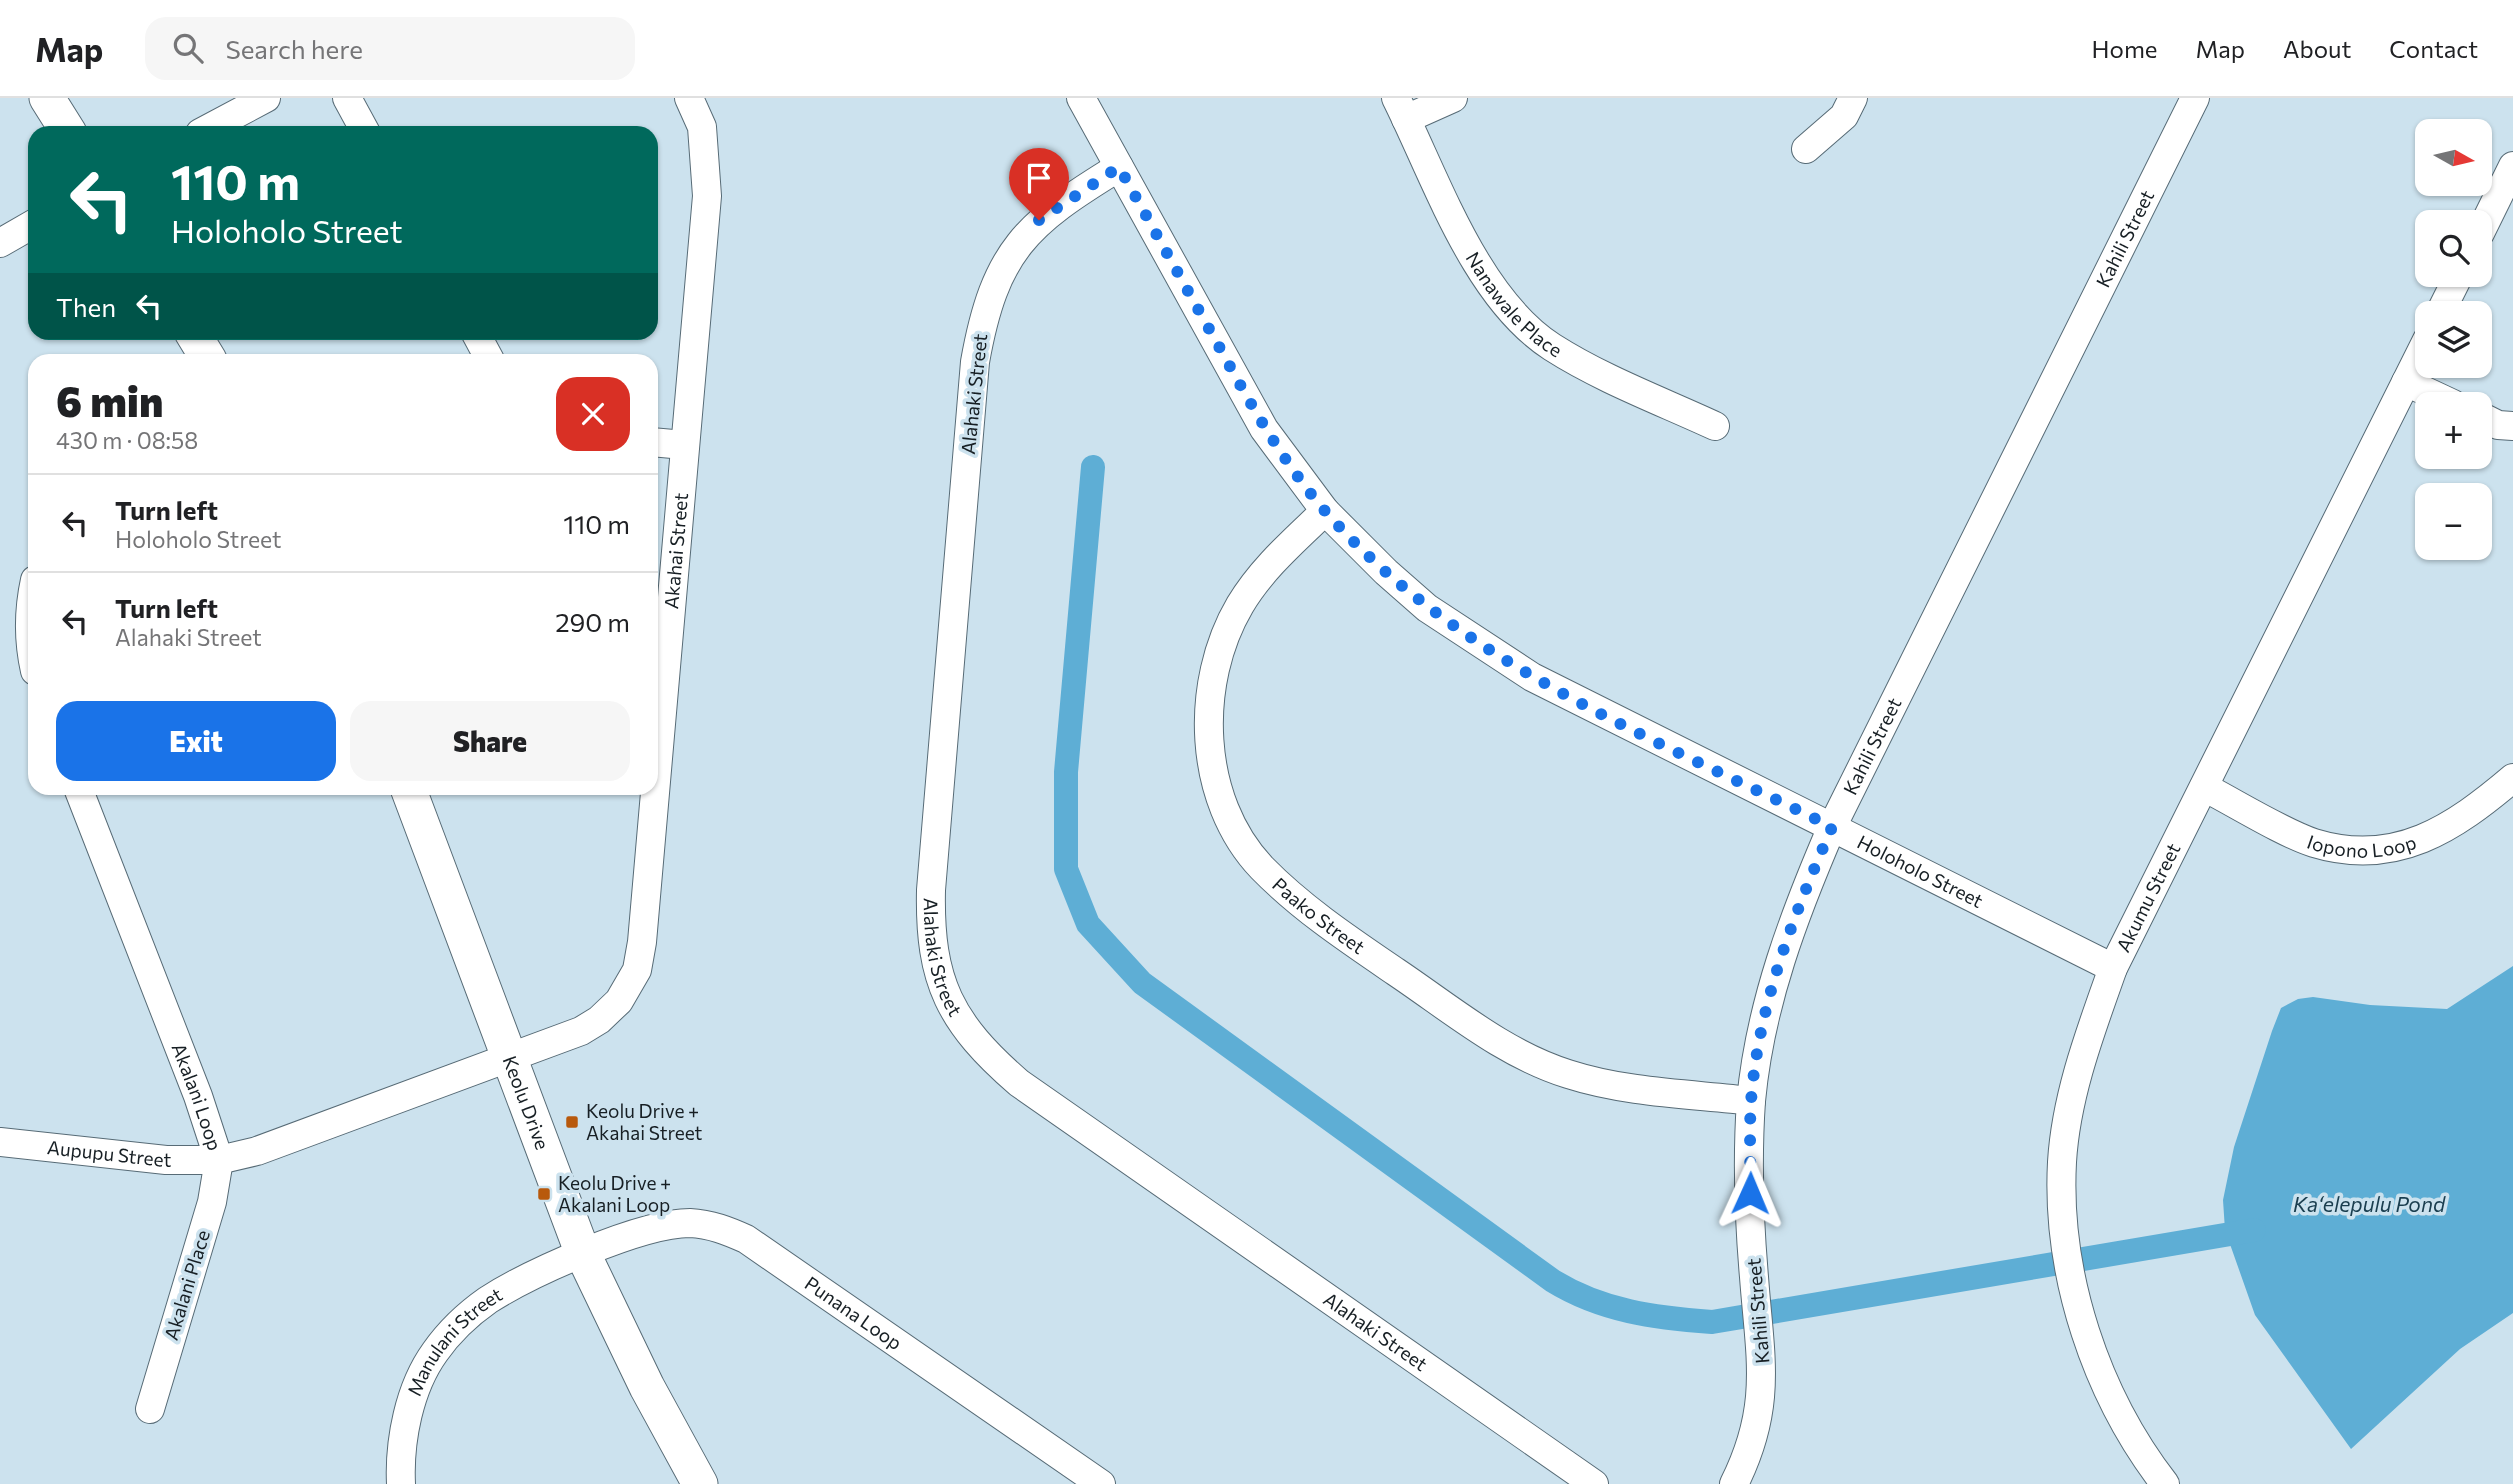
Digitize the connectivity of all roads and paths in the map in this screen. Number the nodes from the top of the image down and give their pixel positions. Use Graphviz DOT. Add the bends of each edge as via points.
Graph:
graph roads {
  1 [pos="47,98"];
  2 [pos="266,98"];
  3 [pos="347,98"];
  4 [pos="689,98"];
  5 [pos="1082,98"];
  6 [pos="1453,98"];
  7 [pos="1853,98"];
  8 [pos="2196,98"];
  9 [pos="1401,109"];
  10 [pos="65,126"];
  11 [pos="213,126"];
  12 [pos="362,126"];
  13 [pos="1806,149"];
  14 [pos="2513,166"];
  15 [pos="1119,167"];
  16 [pos="2491,210"];
  17 [pos="28,227"];
  18 [pos="0,243"];
  19 [pos="2415,364"];
  20 [pos="2406,382"];
  21 [pos="2428,392"];
  22 [pos="2492,422"];
  23 [pos="1715,426"];
  24 [pos="2513,426"];
  25 [pos="658,443"];
  26 [pos="684,445"];
  27 [pos="1325,511"];
  28 [pos="658,777"];
  29 [pos="2513,778"];
  30 [pos="2204,787"];
  31 [pos="81,795"];
  32 [pos="411,795"];
  33 [pos="657,795"];
  34 [pos="1832,827"];
  35 [pos="2113,968"];
  36 [pos="508,1060"];
  37 [pos="1751,1101"];
  38 [pos="0,1142"];
  39 [pos="219,1160"];
  40 [pos="583,1254"];
  41 [pos="150,1409"];
  42 [pos="401,1484"];
  43 [pos="700,1484"];
  44 [pos="1101,1484"];
  45 [pos="1594,1484"];
  46 [pos="1734,1484"];
  47 [pos="2165,1484"];
  1 -- 10 [label="main road"];
  2 -- 11 [label="street"];
  3 -- 12 [label="street"];
  4 -- 26 [label="street, Akahai Street" via="702,127 706,196"];
  5 -- 15 [label="street, Holoholo Street"];
  6 -- 9 [label="street"];
  7 -- 13 [label="street" via="1844,116"];
  8 -- 34 [label="street, Kahili Street"];
  9 -- 23 [label="street, Nanawale Place" via="1473,256 1516,317 1576,361"];
  14 -- 16 [label="street"];
  15 -- 27 [label="street, Holoholo Street" via="1264,429"];
  15 -- 45 [label="street, Alahaki Street" via="1039,220 997,278 983,318 975,362 931,890 930,936 939,975 953,1010 974,1041 1019,1083"];
  17 -- 18 [label="street"];
  19 -- 20 [label="street, Akumu Street"];
  20 -- 21 [label="street"];
  20 -- 30 [label="street, Akumu Street"];
  22 -- 24 [label="street"];
  25 -- 26 [label="street"];
  26 -- 28 [label="street, Akahai Street"];
  27 -- 34 [label="street, Holoholo Street" via="1427,608 1532,677"];
  27 -- 37 [label="street, Paako Street" via="1264,570 1239,606 1216,665 1209,707 1210,751 1220,796 1236,832 1260,866 1297,901 1512,1052 1607,1085"];
  29 -- 30 [label="street, Iopono Loop" via="2471,814 2432,837 2375,850 2313,843"];
  30 -- 35 [label="street, Akumu Street"];
  31 -- 39 [label="street, Akalani Loop"];
  32 -- 36 [label="main road, Keolu Drive"];
  33 -- 36 [label="street, Akahai Street" via="637,970 620,1001 581,1031"];
  34 -- 35 [label="street, Holoholo Street"];
  34 -- 37 [label="street, Kahili Street" via="1776,971"];
  35 -- 47 [label="street, Akumu Street" via="2073,1094 2062,1160 2066,1243 2091,1348 2121,1416"];
  36 -- 39 [label="street, Akalani Loop" via="257,1151"];
  36 -- 40 [label="main road, Keolu Drive"];
  37 -- 46 [label="street, Kahili Street" via="1754,1277 1763,1389 1757,1425"];
  38 -- 39 [label="street, Aupupu Street" via="166,1160"];
  39 -- 41 [label="street, Akalani Place" via="212,1202"];
  40 -- 42 [label="street, Manulani Street" via="485,1302 433,1353 405,1424"];
  40 -- 43 [label="main road, Keolu Drive"];
  40 -- 44 [label="street, Punana Loop" via="666,1225 719,1227"];
}
